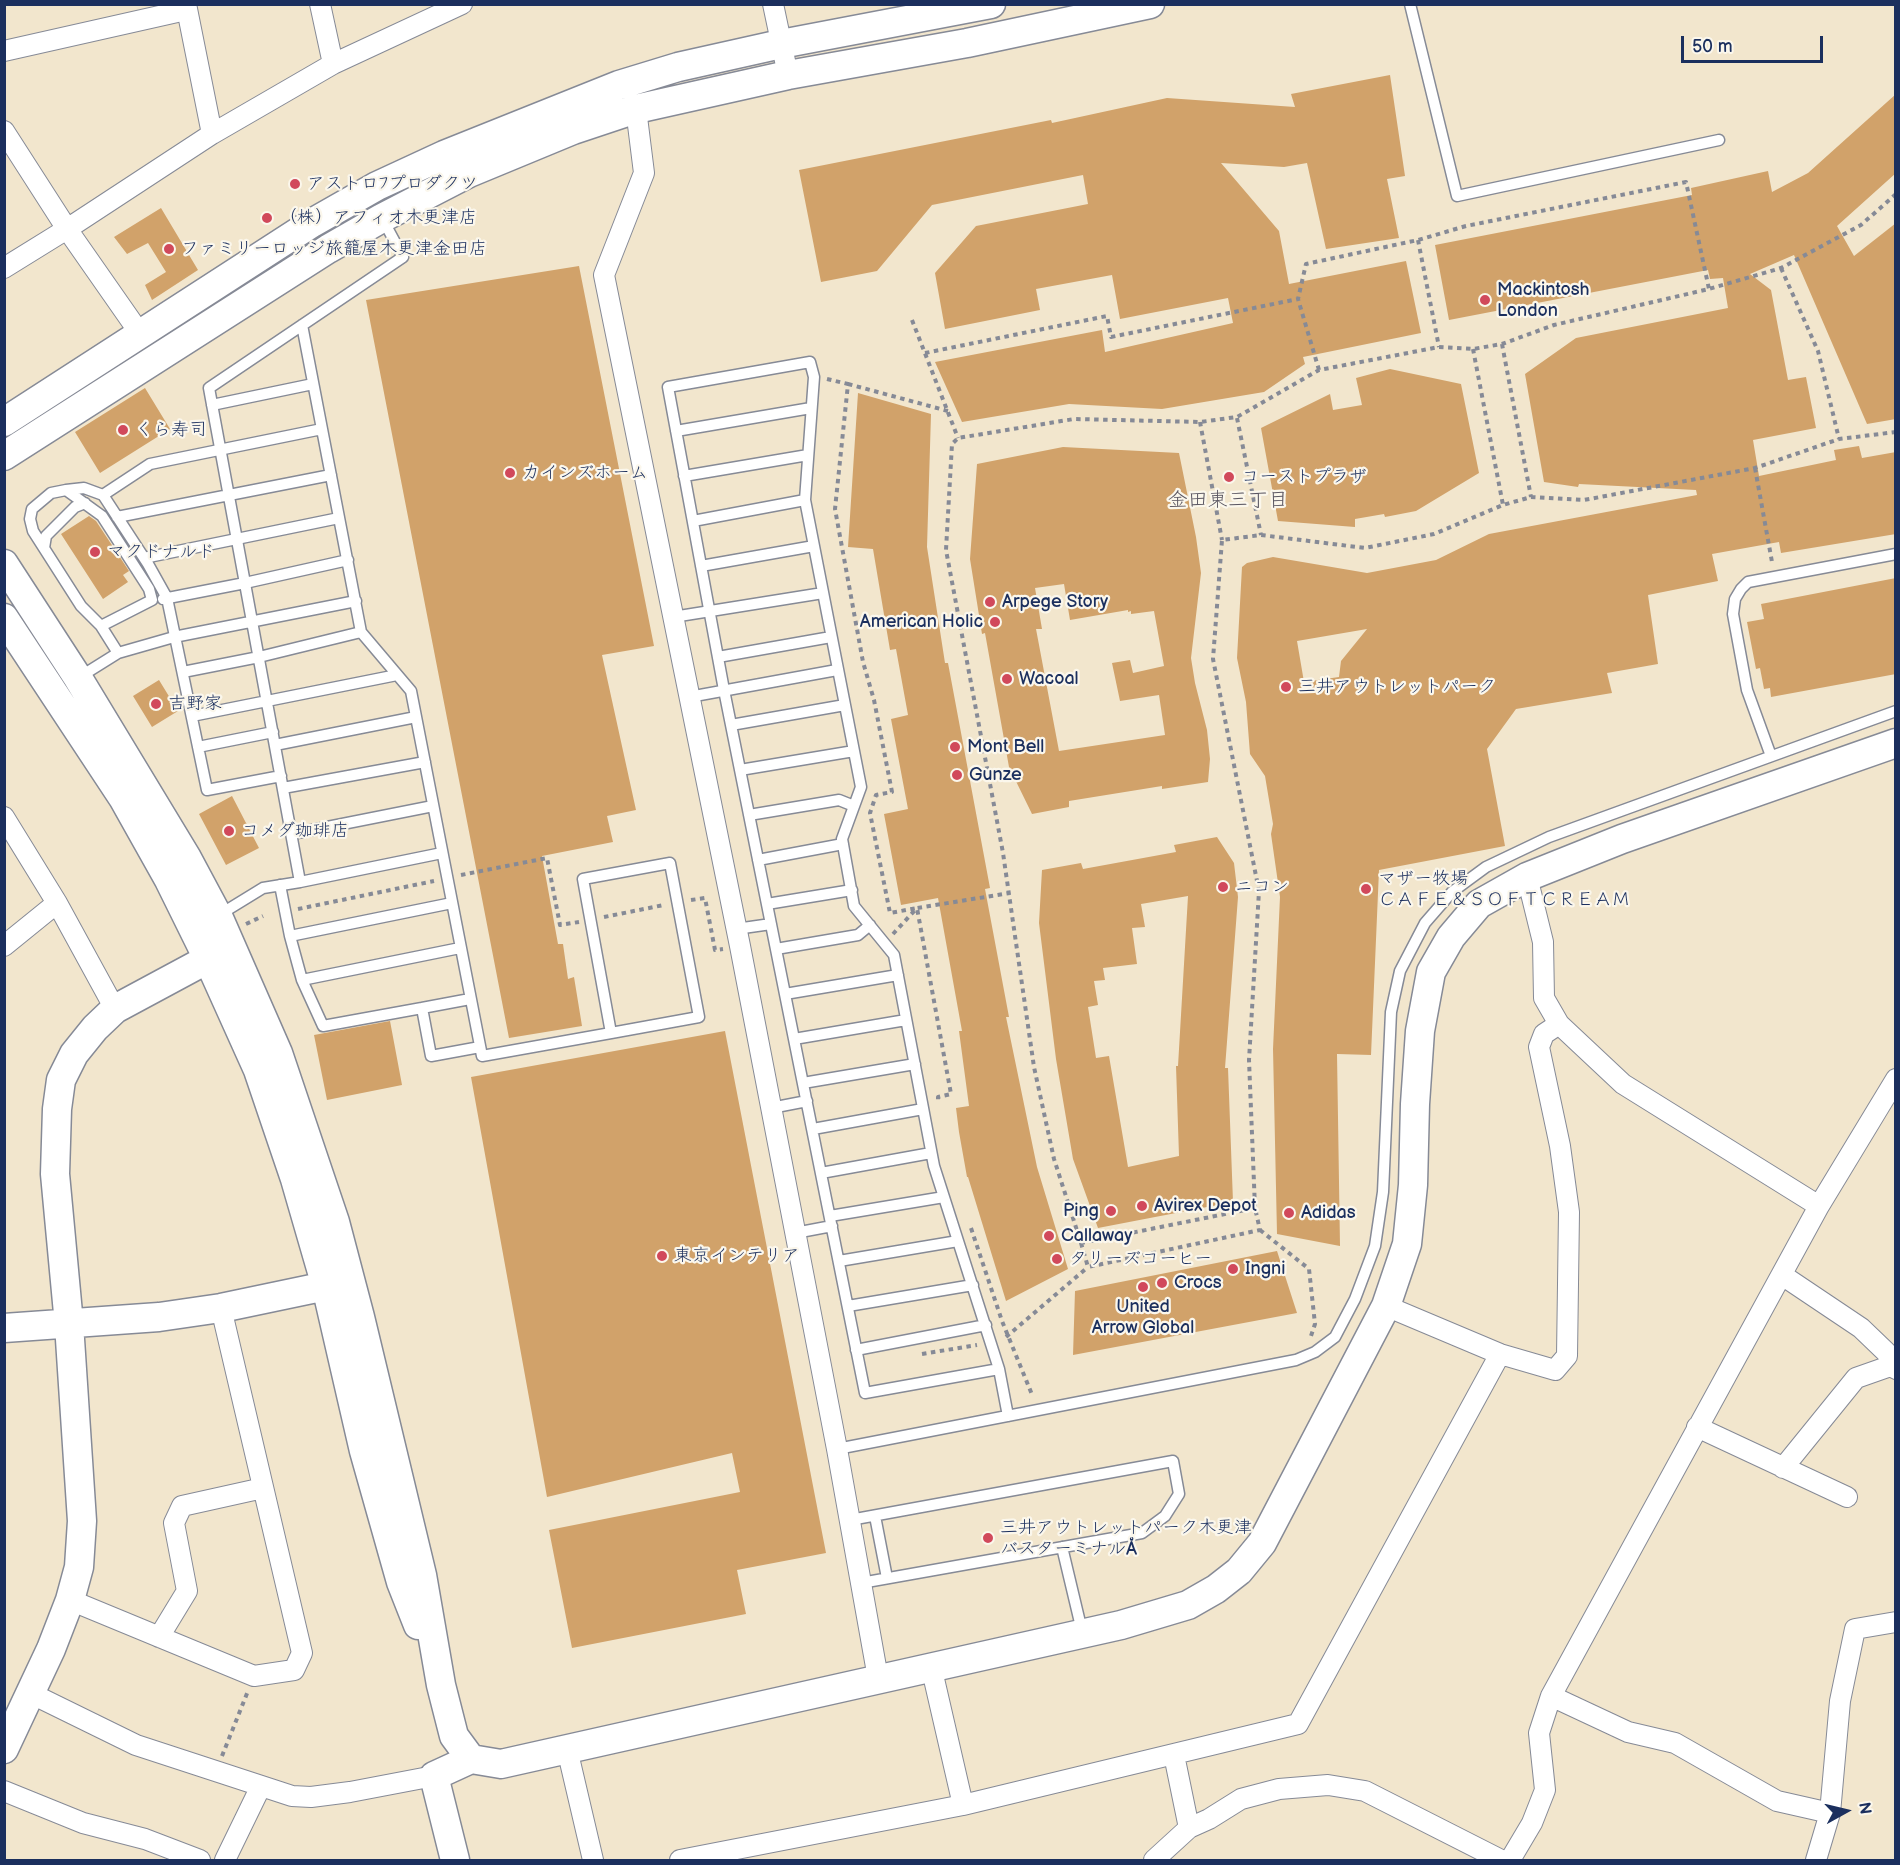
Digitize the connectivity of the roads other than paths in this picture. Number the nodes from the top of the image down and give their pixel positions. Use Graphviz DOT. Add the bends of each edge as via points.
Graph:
graph roads {
  1 [pos="320,4"];
  2 [pos="773,4"];
  3 [pos="991,4"];
  4 [pos="1150,4"];
  5 [pos="1410,4"];
  6 [pos="455,6"];
  7 [pos="186,7"];
  8 [pos="782,44"];
  9 [pos="4,51"];
  10 [pos="333,64"];
  11 [pos="788,75"];
  12 [pos="636,109"];
  13 [pos="4,131"];
  14 [pos="212,134"];
  15 [pos="1719,140"];
  16 [pos="382,218"];
  17 [pos="67,229"];
  18 [pos="4,268"];
  19 [pos="302,325"];
  20 [pos="141,335"];
  21 [pos="313,384"];
  22 [pos="212,405"];
  23 [pos="811,408"];
  24 [pos="4,422"];
  25 [pos="322,429"];
  26 [pos="676,431"];
  27 [pos="220,450"];
  28 [pos="808,455"];
  29 [pos="4,456"];
  30 [pos="331,475"];
  31 [pos="684,476"];
  32 [pos="66,490"];
  33 [pos="229,494"];
  34 [pos="103,495"];
  35 [pos="805,500"];
  36 [pos="85,503"];
  37 [pos="117,517"];
  38 [pos="339,518"];
  39 [pos="693,521"];
  40 [pos="237,538"];
  41 [pos="814,546"];
  42 [pos="45,548"];
  43 [pos="1896,554"];
  44 [pos="144,558"];
  45 [pos="348,561"];
  46 [pos="4,564"];
  47 [pos="701,566"];
  48 [pos="245,583"];
  49 [pos="823,593"];
  50 [pos="167,598"];
  51 [pos="152,600"];
  52 [pos="356,601"];
  53 [pos="710,612"];
  54 [pos="674,617"];
  55 [pos="4,618"];
  56 [pos="253,621"];
  57 [pos="101,626"];
  58 [pos="361,632"];
  59 [pos="174,637"];
  60 [pos="831,637"];
  61 [pos="118,653"];
  62 [pos="259,657"];
  63 [pos="718,657"];
  64 [pos="837,670"];
  65 [pos="183,672"];
  66 [pos="397,675"];
  67 [pos="78,678"];
  68 [pos="724,690"];
  69 [pos="689,697"];
  70 [pos="267,701"];
  71 [pos="845,705"];
  72 [pos="1896,711"];
  73 [pos="192,716"];
  74 [pos="416,717"];
  75 [pos="731,726"];
  76 [pos="273,732"];
  77 [pos="1896,743"];
  78 [pos="275,745"];
  79 [pos="198,747"];
  80 [pos="854,751"];
  81 [pos="1772,756"];
  82 [pos="425,762"];
  83 [pos="740,770"];
  84 [pos="281,776"];
  85 [pos="283,788"];
  86 [pos="433,806"];
  87 [pos="854,806"];
  88 [pos="749,815"];
  89 [pos="4,817"];
  90 [pos="292,834"];
  91 [pos="843,844"];
  92 [pos="442,853"];
  93 [pos="758,860"];
  94 [pos="1527,877"];
  95 [pos="300,882"];
  96 [pos="280,885"];
  97 [pos="852,890"];
  98 [pos="57,903"];
  99 [pos="452,903"];
  100 [pos="767,904"];
  101 [pos="229,921"];
  102 [pos="771,924"];
  103 [pos="870,925"];
  104 [pos="736,929"];
  105 [pos="290,936"];
  106 [pos="4,946"];
  107 [pos="460,948"];
  108 [pos="776,949"];
  109 [pos="208,959"];
  110 [pos="898,975"];
  111 [pos="302,980"];
  112 [pos="785,994"];
  113 [pos="470,999"];
  114 [pos="422,1008"];
  115 [pos="115,1009"];
  116 [pos="906,1020"];
  117 [pos="1559,1024"];
  118 [pos="610,1033"];
  119 [pos="794,1039"];
  120 [pos="480,1047"];
  121 [pos="915,1064"];
  122 [pos="1896,1078"];
  123 [pos="803,1083"];
  124 [pos="807,1101"];
  125 [pos="771,1108"];
  126 [pos="923,1109"];
  127 [pos="1401,1126"];
  128 [pos="813,1129"];
  129 [pos="931,1153"];
  130 [pos="821,1173"];
  131 [pos="944,1197"];
  132 [pos="1819,1206"];
  133 [pos="831,1221"];
  134 [pos="795,1233"];
  135 [pos="958,1240"];
  136 [pos="839,1261"];
  137 [pos="1782,1275"];
  138 [pos="973,1285"];
  139 [pos="326,1286"];
  140 [pos="848,1306"];
  141 [pos="1386,1306"];
  142 [pos="220,1308"];
  143 [pos="69,1324"];
  144 [pos="986,1325"];
  145 [pos="4,1328"];
  146 [pos="856,1350"];
  147 [pos="1500,1354"];
  148 [pos="1894,1367"];
  149 [pos="999,1369"];
  150 [pos="1008,1416"];
  151 [pos="1697,1428"];
  152 [pos="837,1449"];
  153 [pos="1783,1468"];
  154 [pos="263,1488"];
  155 [pos="1847,1497"];
  156 [pos="875,1516"];
  157 [pos="850,1520"];
  158 [pos="1062,1547"];
  159 [pos="887,1578"];
  160 [pos="861,1582"];
  161 [pos="70,1600"];
  162 [pos="1896,1622"];
  163 [pos="1082,1633"];
  164 [pos="159,1637"];
  165 [pos="931,1666"];
  166 [pos="878,1678"];
  167 [pos="441,1686"];
  168 [pos="30,1693"];
  169 [pos="1551,1696"];
  170 [pos="4,1749"];
  171 [pos="567,1749"];
  172 [pos="1174,1755"];
  173 [pos="471,1759"];
  174 [pos="434,1776"];
  175 [pos="261,1786"];
  176 [pos="4,1791"];
  177 [pos="963,1805"];
  178 [pos="1830,1814"];
  179 [pos="1189,1828"];
  180 [pos="761,1853"];
  181 [pos="200,1860"];
  182 [pos="225,1860"];
  183 [pos="455,1860"];
  184 [pos="594,1860"];
  185 [pos="680,1860"];
  186 [pos="1154,1860"];
  187 [pos="1501,1860"];
  188 [pos="1510,1860"];
  189 [pos="1816,1860"];
  1 -- 10 [label="street"];
  2 -- 8 [label="street"];
  3 -- 8 [label="street"];
  4 -- 11 [label="street" via="967,43"];
  5 -- 15 [label="lane" via="1457,196"];
  6 -- 10 [label="street"];
  7 -- 9 [label="street"];
  7 -- 14 [label="street"];
  8 -- 11 [label="street"];
  8 -- 20 [label="street" via="678,67 619,85 444,155 377,186 312,223"];
  10 -- 14 [label="street"];
  11 -- 12 [label="street"];
  12 -- 16 [label="street" via="469,173"];
  12 -- 54 [label="street" via="644,173 604,275"];
  13 -- 17 [label="street"];
  14 -- 17 [label="street"];
  16 -- 19 [label="lane" via="403,257"];
  16 -- 29 [label="street"];
  17 -- 18 [label="street"];
  17 -- 20 [label="street"];
  19 -- 21 [label="lane"];
  19 -- 22 [label="lane" via="209,388"];
  20 -- 24 [label="street"];
  21 -- 22 [label="lane"];
  21 -- 25 [label="lane"];
  22 -- 27 [label="lane"];
  23 -- 26 [label="lane"];
  23 -- 26 [label="lane" via="814,377 810,362 668,387"];
  23 -- 28 [label="lane"];
  25 -- 27 [label="lane"];
  25 -- 30 [label="lane"];
  26 -- 31 [label="lane"];
  27 -- 33 [label="lane"];
  27 -- 34 [label="lane" via="150,464"];
  28 -- 31 [label="lane"];
  28 -- 35 [label="lane"];
  30 -- 33 [label="lane"];
  30 -- 38 [label="lane"];
  31 -- 39 [label="lane"];
  32 -- 34 [label="lane" via="84,488"];
  32 -- 36 [label="lane"];
  32 -- 42 [label="lane" via="51,493 32,509 33,531"];
  33 -- 37 [label="lane"];
  33 -- 40 [label="lane"];
  34 -- 37 [label="lane"];
  35 -- 39 [label="lane"];
  35 -- 41 [label="lane"];
  36 -- 42 [label="lane" via="75,507 46,536"];
  36 -- 51 [label="lane" via="102,516 149,589"];
  37 -- 44 [label="lane"];
  38 -- 40 [label="lane"];
  38 -- 45 [label="lane"];
  39 -- 47 [label="lane"];
  40 -- 44 [label="lane"];
  40 -- 48 [label="lane"];
  41 -- 47 [label="lane"];
  41 -- 49 [label="lane"];
  42 -- 57 [label="lane" via="81,606"];
  43 -- 81 [label="lane" via="1748,582 1741,589 1733,615 1747,690"];
  44 -- 50 [label="lane"];
  45 -- 48 [label="lane"];
  45 -- 52 [label="lane"];
  46 -- 67 [label="street"];
  47 -- 53 [label="lane"];
  48 -- 50 [label="lane"];
  48 -- 56 [label="lane"];
  49 -- 53 [label="lane"];
  49 -- 60 [label="lane"];
  50 -- 51 [label="lane"];
  50 -- 59 [label="lane"];
  51 -- 57 [label="lane"];
  52 -- 56 [label="lane"];
  52 -- 58 [label="lane"];
  53 -- 54 [label="lane"];
  53 -- 63 [label="lane"];
  54 -- 69 [label="street"];
  55 -- 109 [label="street" via="123,798"];
  56 -- 59 [label="lane"];
  56 -- 62 [label="lane"];
  57 -- 61 [label="lane"];
  58 -- 62 [label="lane"];
  58 -- 66 [label="lane"];
  59 -- 61 [label="lane"];
  59 -- 65 [label="lane"];
  60 -- 63 [label="lane"];
  60 -- 64 [label="lane"];
  61 -- 67 [label="lane"];
  62 -- 65 [label="lane"];
  62 -- 70 [label="lane"];
  63 -- 68 [label="lane"];
  64 -- 68 [label="lane"];
  64 -- 71 [label="lane"];
  65 -- 73 [label="lane"];
  66 -- 70 [label="lane"];
  66 -- 74 [label="lane" via="411,691"];
  67 -- 101 [label="street"];
  68 -- 69 [label="lane"];
  68 -- 75 [label="lane"];
  69 -- 104 [label="street"];
  70 -- 73 [label="lane"];
  70 -- 76 [label="lane"];
  71 -- 75 [label="lane"];
  71 -- 80 [label="lane"];
  72 -- 81 [label="lane"];
  73 -- 79 [label="lane"];
  74 -- 78 [label="lane"];
  74 -- 82 [label="lane"];
  75 -- 83 [label="lane"];
  76 -- 78 [label="lane"];
  76 -- 79 [label="lane"];
  77 -- 94 [label="street" via="1622,839"];
  78 -- 84 [label="lane"];
  79 -- 84 [label="lane" via="207,790"];
  80 -- 83 [label="lane"];
  80 -- 87 [label="lane" via="861,787"];
  81 -- 127 [label="lane" via="1548,837 1486,867 1452,892 1425,923 1400,971 1391,1012"];
  82 -- 85 [label="lane"];
  82 -- 86 [label="lane"];
  83 -- 88 [label="lane"];
  84 -- 85 [label="lane"];
  85 -- 90 [label="lane"];
  86 -- 90 [label="lane"];
  86 -- 92 [label="lane"];
  87 -- 88 [label="lane" via="839,800"];
  87 -- 91 [label="lane"];
  88 -- 93 [label="lane"];
  89 -- 98 [label="street"];
  90 -- 95 [label="lane"];
  91 -- 93 [label="lane"];
  91 -- 97 [label="lane"];
  92 -- 95 [label="lane"];
  92 -- 99 [label="lane"];
  93 -- 100 [label="lane"];
  94 -- 117 [label="street" via="1543,942 1544,998"];
  94 -- 127 [label="street" via="1479,904 1451,937 1431,972"];
  95 -- 96 [label="lane"];
  96 -- 101 [label="lane" via="263,888"];
  96 -- 105 [label="lane"];
  97 -- 100 [label="lane"];
  97 -- 103 [label="lane" via="855,906"];
  98 -- 106 [label="street"];
  98 -- 115 [label="street"];
  99 -- 105 [label="lane"];
  99 -- 107 [label="lane"];
  100 -- 102 [label="lane"];
  101 -- 167 [label="street" via="335,1222 422,1575"];
  102 -- 104 [label="lane"];
  102 -- 108 [label="lane"];
  103 -- 108 [label="lane" via="858,935"];
  103 -- 110 [label="lane" via="894,955"];
  104 -- 125 [label="street"];
  105 -- 111 [label="lane"];
  107 -- 111 [label="lane"];
  107 -- 113 [label="lane"];
  108 -- 112 [label="lane"];
  109 -- 115 [label="street"];
  109 -- 139 [label="street" via="258,1070"];
  110 -- 112 [label="lane"];
  110 -- 116 [label="lane"];
  111 -- 114 [label="lane" via="323,1026"];
  112 -- 119 [label="lane"];
  113 -- 114 [label="lane"];
  113 -- 120 [label="lane"];
  114 -- 120 [label="lane" via="431,1056"];
  115 -- 143 [label="street" via="74,1054 61,1080 55,1174"];
  116 -- 119 [label="lane"];
  116 -- 121 [label="lane"];
  117 -- 132 [label="street" via="1623,1084"];
  117 -- 147 [label="street" via="1544,1034 1539,1047 1569,1212 1567,1356 1555,1370"];
  118 -- 118 [label="lane" via="583,879 670,863 699,1017"];
  118 -- 120 [label="lane" via="482,1056"];
  119 -- 123 [label="lane"];
  121 -- 123 [label="lane"];
  121 -- 126 [label="lane"];
  122 -- 132 [label="street"];
  123 -- 124 [label="lane"];
  124 -- 125 [label="lane"];
  124 -- 128 [label="lane"];
  125 -- 134 [label="street"];
  126 -- 128 [label="lane"];
  126 -- 129 [label="lane"];
  127 -- 141 [label="street" via="1413,1185 1407,1244"];
  127 -- 150 [label="lane" via="1383,1192 1375,1246 1355,1299 1335,1337 1315,1352 1296,1360"];
  128 -- 130 [label="lane"];
  129 -- 130 [label="lane"];
  129 -- 131 [label="lane"];
  130 -- 133 [label="lane"];
  131 -- 133 [label="lane"];
  131 -- 135 [label="lane"];
  132 -- 137 [label="street"];
  133 -- 134 [label="lane"];
  133 -- 136 [label="lane"];
  134 -- 152 [label="street"];
  135 -- 136 [label="lane"];
  135 -- 138 [label="lane"];
  136 -- 140 [label="lane"];
  137 -- 148 [label="street" via="1862,1328 1886,1352"];
  137 -- 151 [label="street"];
  138 -- 140 [label="lane"];
  138 -- 144 [label="lane"];
  139 -- 142 [label="street"];
  139 -- 167 [label="street" via="364,1451 398,1571"];
  140 -- 146 [label="lane"];
  141 -- 147 [label="street"];
  141 -- 163 [label="street" via="1262,1543 1239,1571 1188,1605"];
  142 -- 143 [label="street"];
  142 -- 154 [label="street"];
  143 -- 145 [label="street"];
  143 -- 161 [label="street" via="82,1521"];
  144 -- 146 [label="lane"];
  144 -- 149 [label="lane"];
  146 -- 149 [label="lane" via="865,1393"];
  147 -- 172 [label="street" via="1298,1724"];
  148 -- 153 [label="street" via="1856,1378"];
  149 -- 150 [label="lane"];
  150 -- 152 [label="lane"];
  151 -- 153 [label="street"];
  151 -- 169 [label="street"];
  152 -- 157 [label="street"];
  153 -- 155 [label="street"];
  154 -- 164 [label="street" via="182,1506 174,1523 187,1591"];
  154 -- 164 [label="street" via="302,1653 294,1670 254,1676"];
  156 -- 157 [label="lane"];
  156 -- 158 [label="lane" via="1173,1461 1179,1494 1165,1516 1142,1533"];
  156 -- 159 [label="lane"];
  157 -- 160 [label="street"];
  158 -- 159 [label="lane"];
  158 -- 163 [label="lane"];
  159 -- 160 [label="lane"];
  160 -- 166 [label="street"];
  161 -- 164 [label="street"];
  161 -- 168 [label="street"];
  162 -- 178 [label="street" via="1856,1629 1840,1701"];
  163 -- 165 [label="street"];
  165 -- 166 [label="street"];
  165 -- 177 [label="street"];
  166 -- 171 [label="street"];
  167 -- 173 [label="street" via="454,1736"];
  168 -- 170 [label="street"];
  168 -- 175 [label="street" via="136,1745"];
  169 -- 178 [label="street" via="1628,1732 1675,1743 1777,1801"];
  169 -- 188 [label="street" via="1539,1733 1545,1790 1532,1823"];
  171 -- 173 [label="street" via="501,1764"];
  171 -- 184 [label="street"];
  172 -- 177 [label="street"];
  172 -- 179 [label="street"];
  173 -- 174 [label="street"];
  174 -- 175 [label="street" via="311,1797 292,1796"];
  174 -- 183 [label="street"];
  175 -- 182 [label="street"];
  176 -- 181 [label="street" via="83,1823 145,1839"];
  177 -- 180 [label="street"];
  178 -- 189 [label="street"];
  179 -- 186 [label="street"];
  179 -- 187 [label="street" via="1241,1800 1279,1789 1328,1785 1365,1791"];
  180 -- 185 [label="street"];
}
